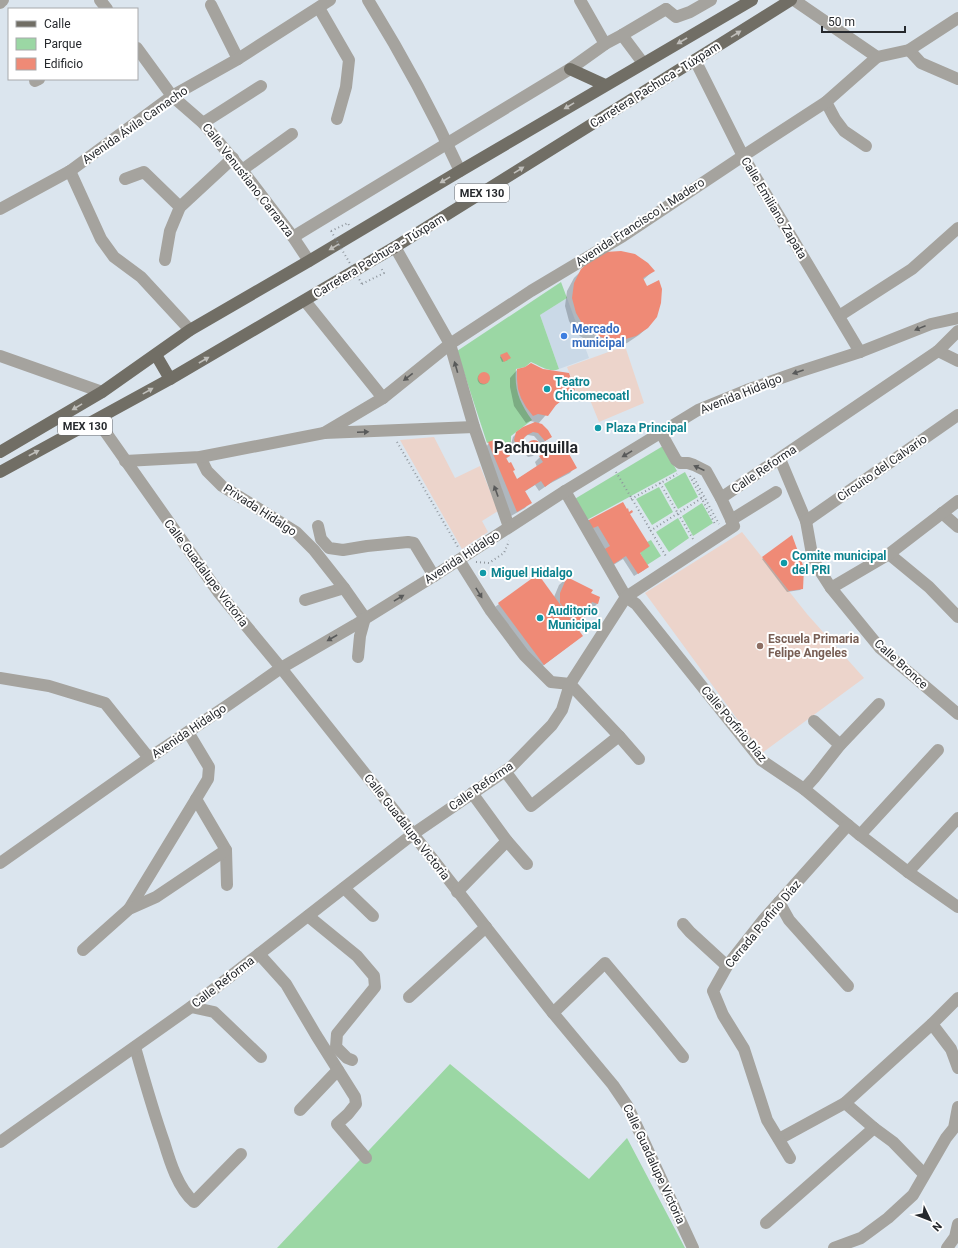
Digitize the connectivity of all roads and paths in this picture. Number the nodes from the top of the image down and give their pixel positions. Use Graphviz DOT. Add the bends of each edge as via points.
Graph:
graph roads {
  1 [pos="3,0"];
  2 [pos="100,0"];
  3 [pos="330,0"];
  4 [pos="368,0"];
  5 [pos="580,0"];
  6 [pos="711,0"];
  7 [pos="752,0"];
  8 [pos="790,0"];
  9 [pos="794,0"];
  10 [pos="0,2"];
  11 [pos="212,5"];
  12 [pos="667,5"];
  13 [pos="106,8"];
  14 [pos="319,8"];
  15 [pos="958,18"];
  16 [pos="622,35"];
  17 [pos="605,44"];
  18 [pos="138,49"];
  19 [pos="909,50"];
  20 [pos="877,57"];
  21 [pos="238,59"];
  22 [pos="695,60"];
  23 [pos="644,63"];
  24 [pos="570,69"];
  25 [pos="958,79"];
  26 [pos="261,86"];
  27 [pos="605,86"];
  28 [pos="172,96"];
  29 [pos="826,102"];
  30 [pos="337,119"];
  31 [pos="203,123"];
  32 [pos="292,134"];
  33 [pos="447,143"];
  34 [pos="866,146"];
  35 [pos="743,156"];
  36 [pos="232,158"];
  37 [pos="242,170"];
  38 [pos="70,171"];
  39 [pos="460,171"];
  40 [pos="126,179"];
  41 [pos="180,207"];
  42 [pos="0,208"];
  43 [pos="348,223"];
  44 [pos="958,228"];
  45 [pos="293,237"];
  46 [pos="395,247"];
  47 [pos="165,260"];
  48 [pos="310,261"];
  49 [pos="384,273"];
  50 [pos="304,301"];
  51 [pos="839,316"];
  52 [pos="958,318"];
  53 [pos="190,330"];
  54 [pos="958,331"];
  55 [pos="450,344"];
  56 [pos="938,351"];
  57 [pos="860,352"];
  58 [pos="156,355"];
  59 [pos="0,356"];
  60 [pos="958,361"];
  61 [pos="170,379"];
  62 [pos="102,392"];
  63 [pos="383,398"];
  64 [pos="958,415"];
  65 [pos="97,420"];
  66 [pos="474,427"];
  67 [pos="391,430"];
  68 [pos="324,433"];
  69 [pos="661,433"];
  70 [pos="0,452"];
  71 [pos="200,457"];
  72 [pos="780,459"];
  73 [pos="125,461"];
  74 [pos="622,468"];
  75 [pos="690,471"];
  76 [pos="0,472"];
  77 [pos="679,472"];
  78 [pos="689,475"];
  79 [pos="660,483"];
  80 [pos="565,491"];
  81 [pos="776,492"];
  82 [pos="703,498"];
  83 [pos="720,498"];
  84 [pos="631,499"];
  85 [pos="958,501"];
  86 [pos="678,513"];
  87 [pos="942,513"];
  88 [pos="732,520"];
  89 [pos="806,521"];
  90 [pos="318,526"];
  91 [pos="509,527"];
  92 [pos="958,527"];
  93 [pos="709,528"];
  94 [pos="650,530"];
  95 [pos="713,530"];
  96 [pos="698,535"];
  97 [pos="889,554"];
  98 [pos="461,558"];
  99 [pos="668,559"];
  100 [pos="434,576"];
  101 [pos="344,588"];
  102 [pos="831,588"];
  103 [pos="626,597"];
  104 [pos="305,600"];
  105 [pos="958,617"];
  106 [pos="365,618"];
  107 [pos="358,657"];
  108 [pos="281,668"];
  109 [pos="0,678"];
  110 [pos="570,684"];
  111 [pos="879,704"];
  112 [pos="958,714"];
  113 [pos="814,721"];
  114 [pos="188,732"];
  115 [pos="620,736"];
  116 [pos="840,745"];
  117 [pos="938,750"];
  118 [pos="149,758"];
  119 [pos="639,759"];
  120 [pos="505,772"];
  121 [pos="804,789"];
  122 [pos="472,793"];
  123 [pos="196,799"];
  124 [pos="958,818"];
  125 [pos="848,825"];
  126 [pos="413,834"];
  127 [pos="860,834"];
  128 [pos="507,841"];
  129 [pos="226,850"];
  130 [pos="0,863"];
  131 [pos="527,864"];
  132 [pos="908,872"];
  133 [pos="227,885"];
  134 [pos="344,888"];
  135 [pos="457,892"];
  136 [pos="779,902"];
  137 [pos="958,906"];
  138 [pos="129,909"];
  139 [pos="308,916"];
  140 [pos="373,916"];
  141 [pos="683,924"];
  142 [pos="486,927"];
  143 [pos="83,950"];
  144 [pos="259,954"];
  145 [pos="727,966"];
  146 [pos="848,986"];
  147 [pos="409,996"];
  148 [pos="958,998"];
  149 [pos="191,1007"];
  150 [pos="553,1013"];
  151 [pos="932,1024"];
  152 [pos="134,1047"];
  153 [pos="261,1057"];
  154 [pos="683,1057"];
  155 [pos="352,1060"];
  156 [pos="958,1068"];
  157 [pos="338,1070"];
  158 [pos="845,1103"];
  159 [pos="958,1107"];
  160 [pos="300,1110"];
  161 [pos="874,1128"];
  162 [pos="956,1130"];
  163 [pos="778,1139"];
  164 [pos="0,1142"];
  165 [pos="241,1154"];
  166 [pos="366,1158"];
  167 [pos="790,1158"];
  168 [pos="924,1174"];
  169 [pos="766,1223"];
  170 [pos="958,1224"];
  171 [pos="693,1248"];
  172 [pos="834,1248"];
  173 [pos="947,1248"];
  1 -- 10 [label="street"];
  2 -- 13 [label="street"];
  3 -- 14 [label="street, Avenida Ávila Camacho"];
  4 -- 33 [label="street"];
  5 -- 17 [label="street"];
  6 -- 12 [label="street" via="676,17"];
  7 -- 23 [label="main road, Carretera Pachuca - Túxpam / MEX 130, one-way"];
  22 -- 8 [label="main road, Carretera Pachuca - Túxpam / MEX 130, one-way"];
  9 -- 20 [label="street"];
  11 -- 21 [label="street"];
  12 -- 16 [label="street"];
  14 -- 21 [label="street, Avenida Ávila Camacho"];
  14 -- 30 [label="street" via="349,60 346,87"];
  15 -- 19 [label="street, Avenida Francisco I. Madero"];
  16 -- 17 [label="street"];
  16 -- 23 [label="street"];
  17 -- 24 [label="street"];
  18 -- 28 [label="street, Calle Venustiano Carranza"];
  19 -- 20 [label="street, Avenida Francisco I. Madero"];
  19 -- 25 [label="street" via="921,63"];
  20 -- 29 [label="street, Avenida Francisco I. Madero"];
  21 -- 28 [label="street, Avenida Ávila Camacho"];
  22 -- 35 [label="street, Calle Emiliano Zapata"];
  46 -- 22 [label="main road, Carretera Pachuca - Túxpam / MEX 130, one-way"];
  23 -- 27 [label="main road, Carretera Pachuca - Túxpam / MEX 130"];
  24 -- 27 [label="main road"];
  24 -- 33 [label="street"];
  26 -- 31 [label="street"];
  27 -- 39 [label="main road, Carretera Pachuca - Túxpam / MEX 130, one-way"];
  28 -- 31 [label="street, Calle Venustiano Carranza"];
  28 -- 38 [label="street, Avenida Ávila Camacho"];
  29 -- 34 [label="street" via="844,132"];
  29 -- 35 [label="street, Avenida Francisco I. Madero"];
  31 -- 36 [label="street, Calle Venustiano Carranza"];
  32 -- 37 [label="street"];
  33 -- 39 [label="street"];
  33 -- 45 [label="street"];
  35 -- 51 [label="street, Calle Emiliano Zapata"];
  35 -- 55 [label="street, Avenida Francisco I. Madero" via="623,236 531,291"];
  36 -- 37 [label="street, Calle Venustiano Carranza"];
  36 -- 41 [label="street"];
  37 -- 45 [label="street, Calle Venustiano Carranza"];
  38 -- 42 [label="street, Avenida Ávila Camacho"];
  38 -- 53 [label="street" via="105,246 114,257 141,277"];
  39 -- 48 [label="main road, Carretera Pachuca - Túxpam / MEX 130, one-way"];
  40 -- 41 [label="street" via="144,172"];
  41 -- 47 [label="street" via="170,231"];
  43 -- 49 [label="path, bridge" via="331,231 362,284"];
  44 -- 51 [label="street" via="912,269"];
  45 -- 48 [label="street, Calle Venustiano Carranza"];
  46 -- 50 [label="main road, Carretera Pachuca - Túxpam / MEX 130"];
  46 -- 55 [label="street"];
  48 -- 53 [label="main road, Carretera Pachuca - Túxpam / MEX 130"];
  61 -- 50 [label="main road, Carretera Pachuca - Túxpam / MEX 130, one-way"];
  50 -- 63 [label="street"];
  51 -- 57 [label="street, Calle Emiliano Zapata"];
  52 -- 57 [label="street, Avenida Hidalgo, one-way" via="930,324"];
  53 -- 58 [label="main road, Carretera Pachuca - Túxpam / MEX 130"];
  54 -- 56 [label="street, Calle Reforma"];
  55 -- 63 [label="street, Avenida Francisco I. Madero, one-way"];
  66 -- 55 [label="street, one-way"];
  56 -- 60 [label="street"];
  56 -- 72 [label="street, Calle Reforma"];
  57 -- 69 [label="street, Avenida Hidalgo, one-way" via="798,372 698,410"];
  58 -- 61 [label="main road"];
  58 -- 62 [label="main road, Carretera Pachuca - Túxpam / MEX 130"];
  59 -- 62 [label="street"];
  65 -- 61 [label="main road, Carretera Pachuca - Túxpam / MEX 130, one-way"];
  62 -- 70 [label="main road, Carretera Pachuca - Túxpam / MEX 130, one-way"];
  63 -- 68 [label="street, Avenida Francisco I. Madero"];
  64 -- 89 [label="street, Circuito del Calvario"];
  65 -- 73 [label="street, Calle Guadalupe Victoria"];
  76 -- 65 [label="main road, Carretera Pachuca - Túxpam / MEX 130, one-way"];
  66 -- 67 [label="street"];
  91 -- 66 [label="street, one-way"];
  68 -- 67 [label="street, one-way"];
  67 -- 98 [label="path"];
  68 -- 71 [label="street"];
  69 -- 80 [label="street, Avenida Hidalgo, one-way"];
  83 -- 69 [label="street, one-way" via="706,471 676,460"];
  71 -- 73 [label="street"];
  71 -- 101 [label="street, Privada Hidalgo" via="207,471 222,486 296,532"];
  72 -- 83 [label="street, Calle Reforma"];
  72 -- 89 [label="street, Calle Bronce"];
  73 -- 108 [label="street, Calle Guadalupe Victoria" via="219,593"];
  74 -- 84 [label="path" via="616,472"];
  75 -- 82 [label="path"];
  77 -- 79 [label="path"];
  78 -- 82 [label="path"];
  79 -- 84 [label="path"];
  79 -- 86 [label="path"];
  80 -- 91 [label="street, Avenida Hidalgo"];
  80 -- 103 [label="street, Calle Porfirio Díaz"];
  81 -- 88 [label="street"];
  82 -- 86 [label="path"];
  82 -- 93 [label="path" via="715,524"];
  82 -- 95 [label="path" via="719,525"];
  83 -- 88 [label="street, Calle Reforma"];
  84 -- 94 [label="path"];
  85 -- 87 [label="street"];
  86 -- 94 [label="path"];
  86 -- 96 [label="path" via="692,539"];
  87 -- 92 [label="street"];
  87 -- 97 [label="street"];
  88 -- 103 [label="street, Calle Reforma" via="734,526"];
  89 -- 102 [label="street, Calle Bronce" via="813,560"];
  90 -- 100 [label="street" via="321,539 329,548 343,550 402,542 414,543"];
  91 -- 98 [label="street, Avenida Hidalgo"];
  94 -- 99 [label="path"];
  97 -- 102 [label="street"];
  97 -- 105 [label="street" via="929,587"];
  98 -- 100 [label="street, Avenida Hidalgo"];
  98 -- 110 [label="street, one-way" via="491,611 524,655 551,682"];
  106 -- 100 [label="street, Avenida Hidalgo, one-way"];
  101 -- 104 [label="street"];
  101 -- 106 [label="street, Privada Hidalgo"];
  102 -- 112 [label="street, Calle Bronce" via="880,648"];
  103 -- 110 [label="street, Calle Reforma"];
  103 -- 121 [label="street, Calle Porfirio Díaz" via="641,610 761,760"];
  106 -- 107 [label="street"];
  106 -- 108 [label="street, Avenida Hidalgo, one-way"];
  108 -- 114 [label="street, Avenida Hidalgo"];
  108 -- 126 [label="street, Calle Guadalupe Victoria"];
  109 -- 118 [label="street" via="49,686 105,703"];
  110 -- 115 [label="street"];
  110 -- 120 [label="street, Calle Reforma" via="562,710 552,726"];
  111 -- 116 [label="street"];
  113 -- 116 [label="street"];
  114 -- 118 [label="street, Avenida Hidalgo"];
  114 -- 123 [label="street" via="209,766 208,779"];
  115 -- 119 [label="street"];
  115 -- 120 [label="street" via="531,806"];
  116 -- 121 [label="street"];
  117 -- 127 [label="street"];
  118 -- 130 [label="street, Avenida Hidalgo"];
  120 -- 122 [label="street, Calle Reforma"];
  121 -- 125 [label="street, Calle Porfirio Díaz"];
  122 -- 126 [label="street, Calle Reforma"];
  122 -- 128 [label="street"];
  123 -- 129 [label="street"];
  123 -- 138 [label="street"];
  124 -- 132 [label="street"];
  125 -- 127 [label="street, Calle Porfirio Díaz"];
  125 -- 136 [label="street, Cerrada Porfirio Díaz"];
  126 -- 134 [label="street, Calle Reforma"];
  126 -- 135 [label="street, Calle Guadalupe Victoria"];
  127 -- 132 [label="street, Calle Porfirio Díaz"];
  128 -- 131 [label="street"];
  128 -- 135 [label="street"];
  129 -- 133 [label="street"];
  129 -- 138 [label="street" via="156,897"];
  132 -- 137 [label="street, Calle Porfirio Díaz"];
  134 -- 139 [label="street, Calle Reforma"];
  134 -- 140 [label="street"];
  135 -- 142 [label="street, Calle Guadalupe Victoria"];
  136 -- 145 [label="street, Cerrada Porfirio Díaz"];
  136 -- 146 [label="street" via="789,920"];
  138 -- 143 [label="street"];
  139 -- 144 [label="street, Calle Reforma"];
  139 -- 155 [label="street" via="358,956 374,976 375,987 337,1034 336,1047"];
  141 -- 145 [label="street"];
  142 -- 147 [label="street"];
  142 -- 150 [label="street, Calle Guadalupe Victoria"];
  144 -- 149 [label="street, Calle Reforma"];
  144 -- 157 [label="street" via="286,984"];
  145 -- 163 [label="street, Cerrada Porfirio Díaz" via="713,991 723,1015 744,1050 767,1120"];
  148 -- 151 [label="street"];
  149 -- 152 [label="street, Calle Reforma"];
  149 -- 153 [label="street" via="214,1012"];
  150 -- 154 [label="street" via="606,963"];
  150 -- 171 [label="street, Calle Guadalupe Victoria" via="628,1106"];
  151 -- 156 [label="street" via="951,1049"];
  151 -- 158 [label="street"];
  152 -- 164 [label="street, Calle Reforma"];
  152 -- 165 [label="street" via="172,1167 187,1197 194,1202"];
  157 -- 160 [label="street"];
  157 -- 166 [label="street" via="355,1097 356,1104 337,1124"];
  158 -- 161 [label="street"];
  158 -- 163 [label="street"];
  159 -- 162 [label="street"];
  161 -- 168 [label="street" via="893,1142"];
  161 -- 169 [label="street"];
  162 -- 168 [label="street" via="946,1138"];
  163 -- 167 [label="street"];
  168 -- 172 [label="street" via="913,1195 888,1218 862,1238"];
  170 -- 173 [label="street" via="955,1237"];
}
